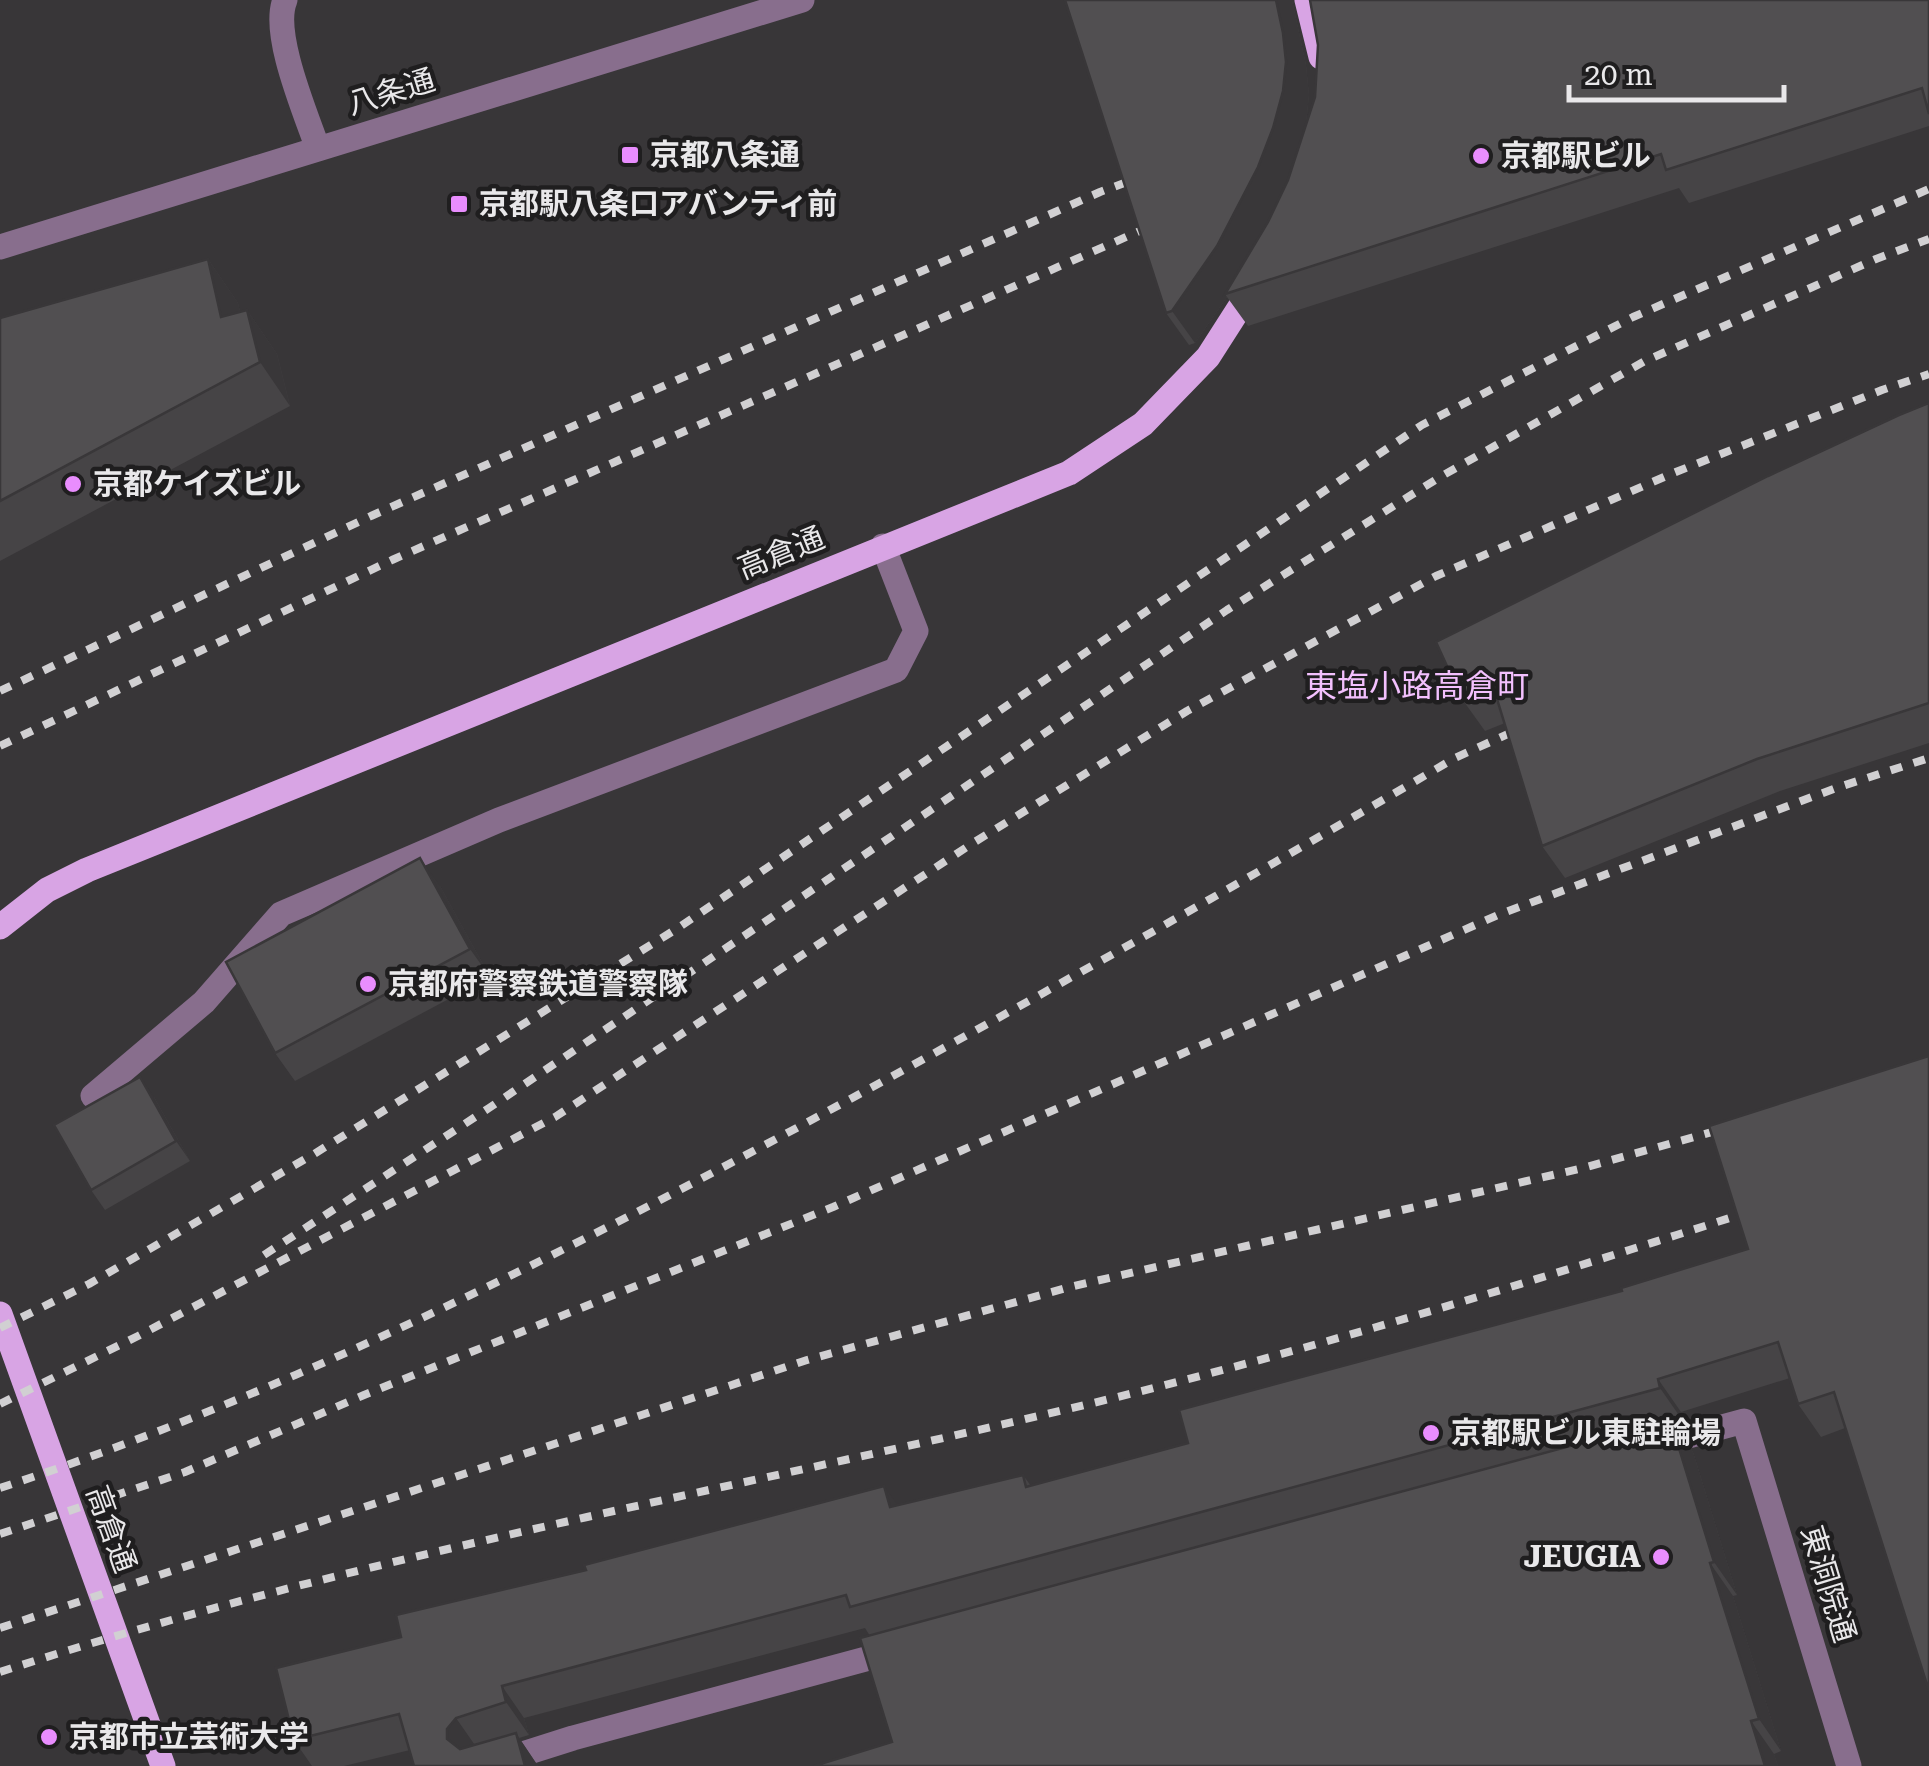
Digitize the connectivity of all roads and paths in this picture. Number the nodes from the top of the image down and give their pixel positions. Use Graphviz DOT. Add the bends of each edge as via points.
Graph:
graph roads {
  1 [pos="285,0"];
  2 [pos="802,0"];
  3 [pos="1306,0"];
  4 [pos="1324,75"];
  5 [pos="318,149"];
  6 [pos="0,247"];
  7 [pos="1266,267"];
  8 [pos="883,546"];
  9 [pos="0,927"];
  10 [pos="92,1096"];
  11 [pos="0,1314"];
  12 [pos="1629,1452"];
  13 [pos="918,1644"];
  14 [pos="163,1766"];
  15 [pos="486,1766"];
  16 [pos="1849,1766"];
  1 -- 5 [label="street" via="280,10 288,62"];
  2 -- 5 [label="street, 八条通"];
  3 -- 4 [label="main road"];
  5 -- 6 [label="street, 八条通"];
  7 -- 8 [label="main road, 高倉通" via="1208,357 1143,424 1068,474"];
  8 -- 9 [label="main road, 高倉通" via="87,870 47,890"];
  8 -- 10 [label="street" via="916,631 896,670 499,820 281,914 204,1002"];
  11 -- 14 [label="main road, 高倉通"];
  12 -- 16 [label="street, 東洞院通" via="1744,1421"];
  13 -- 15 [label="street"];
}
